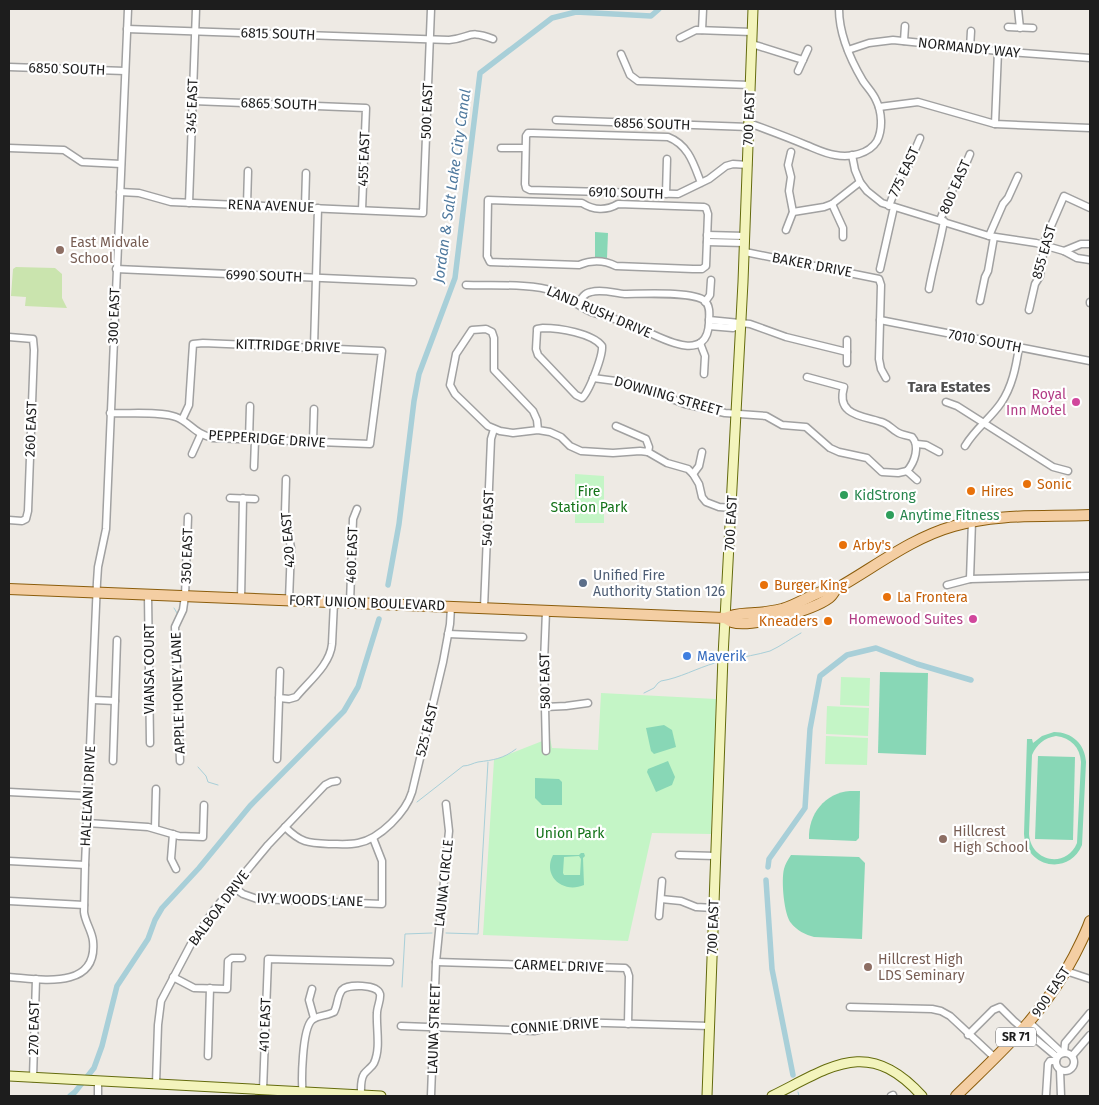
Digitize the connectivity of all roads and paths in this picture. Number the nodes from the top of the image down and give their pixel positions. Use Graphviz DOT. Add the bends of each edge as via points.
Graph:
graph roads {
  1 [pos="128,9"];
  2 [pos="196,9"];
  3 [pos="430,9"];
  4 [pos="703,9"];
  5 [pos="753,9"];
  6 [pos="840,9"];
  7 [pos="1018,9"];
  8 [pos="905,26"];
  9 [pos="1008,27"];
  10 [pos="1020,28"];
  11 [pos="1034,28"];
  12 [pos="127,29"];
  13 [pos="702,30"];
  14 [pos="971,31"];
  15 [pos="195,32"];
  16 [pos="752,32"];
  17 [pos="680,38"];
  18 [pos="493,39"];
  19 [pos="429,40"];
  20 [pos="904,41"];
  21 [pos="752,44"];
  22 [pos="970,48"];
  23 [pos="808,49"];
  24 [pos="848,50"];
  25 [pos="998,51"];
  26 [pos="621,54"];
  27 [pos="1090,58"];
  28 [pos="803,60"];
  29 [pos="9,67"];
  30 [pos="125,71"];
  31 [pos="798,71"];
  32 [pos="750,85"];
  33 [pos="192,101"];
  34 [pos="879,107"];
  35 [pos="366,108"];
  36 [pos="556,120"];
  37 [pos="995,124"];
  38 [pos="749,125"];
  39 [pos="1090,128"];
  40 [pos="920,138"];
  41 [pos="9,148"];
  42 [pos="501,148"];
  43 [pos="525,148"];
  44 [pos="791,152"];
  45 [pos="970,154"];
  46 [pos="852,155"];
  47 [pos="667,159"];
  48 [pos="121,164"];
  49 [pos="748,165"];
  50 [pos="248,171"];
  51 [pos="306,173"];
  52 [pos="1018,176"];
  53 [pos="860,182"];
  54 [pos="701,183"];
  55 [pos="120,192"];
  56 [pos="666,194"];
  57 [pos="189,203"];
  58 [pos="832,204"];
  59 [pos="247,205"];
  60 [pos="891,206"];
  61 [pos="305,207"];
  62 [pos="318,208"];
  63 [pos="1090,208"];
  64 [pos="362,210"];
  65 [pos="793,212"];
  66 [pos="423,213"];
  67 [pos="942,221"];
  68 [pos="786,230"];
  69 [pos="707,234"];
  70 [pos="843,237"];
  71 [pos="992,237"];
  72 [pos="707,242"];
  73 [pos="745,244"];
  74 [pos="1090,244"];
  75 [pos="1045,245"];
  76 [pos="1064,251"];
  77 [pos="1090,260"];
  78 [pos="116,269"];
  79 [pos="880,269"];
  80 [pos="316,278"];
  81 [pos="711,280"];
  82 [pos="413,282"];
  83 [pos="466,285"];
  84 [pos="929,289"];
  85 [pos="980,301"];
  86 [pos="705,302"];
  87 [pos="578,304"];
  88 [pos="1029,310"];
  89 [pos="880,320"];
  90 [pos="709,323"];
  91 [pos="742,324"];
  92 [pos="9,337"];
  93 [pos="848,340"];
  94 [pos="700,343"];
  95 [pos="314,347"];
  96 [pos="1019,347"];
  97 [pos="847,352"];
  98 [pos="1090,361"];
  99 [pos="846,363"];
  100 [pos="704,374"];
  101 [pos="807,377"];
  102 [pos="593,378"];
  103 [pos="886,378"];
  104 [pos="946,402"];
  105 [pos="250,406"];
  106 [pos="314,408"];
  107 [pos="110,413"];
  108 [pos="736,414"];
  109 [pos="182,420"];
  110 [pos="982,423"];
  111 [pos="616,426"];
  112 [pos="494,429"];
  113 [pos="538,430"];
  114 [pos="201,434"];
  115 [pos="252,440"];
  116 [pos="313,442"];
  117 [pos="370,444"];
  118 [pos="917,444"];
  119 [pos="965,446"];
  120 [pos="648,452"];
  121 [pos="702,452"];
  122 [pos="939,452"];
  123 [pos="192,454"];
  124 [pos="254,468"];
  125 [pos="907,470"];
  126 [pos="1068,471"];
  127 [pos="693,474"];
  128 [pos="286,479"];
  129 [pos="917,480"];
  130 [pos="230,498"];
  131 [pos="243,498"];
  132 [pos="256,499"];
  133 [pos="732,508"];
  134 [pos="357,509"];
  135 [pos="1090,515"];
  136 [pos="188,517"];
  137 [pos="9,520"];
  138 [pos="972,521"];
  139 [pos="1090,576"];
  140 [pos="970,579"];
  141 [pos="947,584"];
  142 [pos="9,589"];
  143 [pos="96,593"];
  144 [pos="148,595"];
  145 [pos="185,596"];
  146 [pos="241,598"];
  147 [pos="289,600"];
  148 [pos="334,602"];
  149 [pos="350,603"];
  150 [pos="451,607"];
  151 [pos="484,608"];
  152 [pos="546,610"];
  153 [pos="725,618"];
  154 [pos="448,634"];
  155 [pos="523,637"];
  156 [pos="117,640"];
  157 [pos="280,671"];
  158 [pos="279,698"];
  159 [pos="92,700"];
  160 [pos="115,700"];
  161 [pos="588,703"];
  162 [pos="545,707"];
  163 [pos="150,743"];
  164 [pos="546,751"];
  165 [pos="277,759"];
  166 [pos="113,761"];
  167 [pos="180,761"];
  168 [pos="337,781"];
  169 [pos="156,790"];
  170 [pos="9,792"];
  171 [pos="88,796"];
  172 [pos="446,804"];
  173 [pos="204,805"];
  174 [pos="87,823"];
  175 [pos="155,828"];
  176 [pos="285,828"];
  177 [pos="173,834"];
  178 [pos="373,838"];
  179 [pos="679,855"];
  180 [pos="716,856"];
  181 [pos="9,861"];
  182 [pos="85,864"];
  183 [pos="176,869"];
  184 [pos="662,880"];
  185 [pos="233,887"];
  186 [pos="661,899"];
  187 [pos="9,901"];
  188 [pos="84,905"];
  189 [pos="714,908"];
  190 [pos="659,916"];
  191 [pos="1090,921"];
  192 [pos="242,958"];
  193 [pos="390,962"];
  194 [pos="436,962"];
  195 [pos="1066,970"];
  196 [pos="9,977"];
  197 [pos="173,977"];
  198 [pos="36,979"];
  199 [pos="1090,979"];
  200 [pos="210,988"];
  201 [pos="312,989"];
  202 [pos="850,1007"];
  203 [pos="1090,1013"];
  204 [pos="314,1018"];
  205 [pos="628,1024"];
  206 [pos="401,1026"];
  207 [pos="710,1026"];
  208 [pos="1027,1026"];
  209 [pos="434,1027"];
  210 [pos="968,1034"];
  211 [pos="1090,1035"];
  212 [pos="208,1056"];
  213 [pos="1060,1056"];
  214 [pos="1072,1056"];
  215 [pos="995,1058"];
  216 [pos="1060,1070"];
  217 [pos="9,1076"];
  218 [pos="33,1078"];
  219 [pos="96,1081"];
  220 [pos="156,1084"];
  221 [pos="263,1090"];
  222 [pos="234,1092"];
  223 [pos="303,1094"];
  224 [pos="98,1096"];
  225 [pos="361,1096"];
  226 [pos="381,1096"];
  227 [pos="431,1096"];
  228 [pos="707,1096"];
  229 [pos="772,1096"];
  230 [pos="922,1096"];
  231 [pos="956,1096"];
  232 [pos="1046,1096"];
  233 [pos="1061,1096"];
  1 -- 12 [label="street, 300 EAST"];
  2 -- 15 [label="street, 345 EAST"];
  3 -- 19 [label="street, 500 EAST"];
  4 -- 13 [label="street"];
  5 -- 16 [label="street, 700 EAST"];
  6 -- 24 [label="street" via="840,26"];
  7 -- 10 [label="street"];
  8 -- 20 [label="street"];
  9 -- 10 [label="street"];
  10 -- 11 [label="street"];
  12 -- 15 [label="street, 6815 SOUTH"];
  12 -- 30 [label="street, 300 EAST"];
  13 -- 16 [label="street"];
  13 -- 17 [label="street"];
  14 -- 22 [label="street"];
  15 -- 19 [label="street, 6815 SOUTH"];
  15 -- 33 [label="street, 345 EAST"];
  16 -- 21 [label="street, 700 EAST"];
  18 -- 19 [label="street, 6815 SOUTH" via="472,34 453,40"];
  19 -- 66 [label="street, 500 EAST"];
  20 -- 22 [label="street, NORMANDY WAY"];
  20 -- 24 [label="street, NORMANDY WAY" via="880,41"];
  21 -- 28 [label="street"];
  21 -- 32 [label="street, 700 EAST"];
  22 -- 25 [label="street, NORMANDY WAY"];
  23 -- 28 [label="street"];
  24 -- 34 [label="street"];
  25 -- 27 [label="street, NORMANDY WAY"];
  25 -- 37 [label="street"];
  26 -- 32 [label="street" via="630,75 638,80"];
  28 -- 31 [label="street"];
  29 -- 30 [label="street, 6850 SOUTH"];
  30 -- 48 [label="street, 300 EAST"];
  32 -- 38 [label="street, 700 EAST"];
  33 -- 35 [label="street, 6865 SOUTH"];
  33 -- 57 [label="street, 345 EAST"];
  34 -- 37 [label="street" via="926,103"];
  34 -- 46 [label="street" via="879,137 868,150"];
  35 -- 64 [label="street, 455 EAST"];
  36 -- 38 [label="street, 6856 SOUTH"];
  37 -- 39 [label="street"];
  38 -- 46 [label="street, 6856 SOUTH" via="824,152"];
  38 -- 49 [label="street, 700 EAST"];
  40 -- 60 [label="street, 775 EAST" via="906,171 901,175"];
  41 -- 48 [label="street" via="64,150 82,162"];
  42 -- 43 [label="street"];
  43 -- 54 [label="street" via="528,133 663,137 677,142 691,157"];
  43 -- 56 [label="street, 6910 SOUTH" via="526,188 530,190"];
  44 -- 65 [label="street" via="788,165"];
  45 -- 67 [label="street, 800 EAST"];
  46 -- 53 [label="street"];
  47 -- 56 [label="street"];
  48 -- 55 [label="street, 300 EAST"];
  49 -- 54 [label="street, 6910 SOUTH" via="726,166"];
  49 -- 73 [label="street, 700 EAST"];
  50 -- 59 [label="street"];
  51 -- 61 [label="street"];
  52 -- 71 [label="street" via="1003,204"];
  53 -- 58 [label="street"];
  53 -- 60 [label="street" via="875,199"];
  54 -- 56 [label="street, 6910 SOUTH" via="678,194"];
  55 -- 57 [label="street, RENA AVENUE"];
  55 -- 78 [label="street, 300 EAST"];
  57 -- 59 [label="street, RENA AVENUE"];
  58 -- 65 [label="street"];
  58 -- 70 [label="street" via="843,228"];
  59 -- 61 [label="street, RENA AVENUE"];
  60 -- 67 [label="street"];
  60 -- 79 [label="street, 775 EAST"];
  61 -- 62 [label="street, RENA AVENUE"];
  62 -- 64 [label="street, RENA AVENUE"];
  62 -- 80 [label="street"];
  63 -- 75 [label="street, 855 EAST" via="1064,196"];
  64 -- 66 [label="street, RENA AVENUE"];
  65 -- 68 [label="street"];
  67 -- 71 [label="street"];
  67 -- 84 [label="street, 800 EAST" via="938,257"];
  69 -- 72 [label="street"];
  69 -- 72 [label="street" via="708,211 701,207 618,204 610,209 590,208 582,203 488,200 487,258 492,262 579,266 588,261 598,261 616,266 702,269 706,266"];
  69 -- 73 [label="street"];
  71 -- 75 [label="street"];
  71 -- 85 [label="street"];
  72 -- 73 [label="street"];
  73 -- 89 [label="street, BAKER DRIVE" via="879,279"];
  73 -- 91 [label="street, 700 EAST"];
  74 -- 76 [label="street"];
  75 -- 76 [label="street"];
  75 -- 88 [label="street, 855 EAST" via="1040,276"];
  76 -- 77 [label="street" via="1076,258"];
  78 -- 80 [label="street, 6990 SOUTH"];
  78 -- 107 [label="street, 300 EAST"];
  80 -- 82 [label="street, 6990 SOUTH"];
  80 -- 95 [label="street"];
  81 -- 86 [label="street" via="711,293"];
  83 -- 87 [label="street, LAND RUSH DRIVE" via="539,288 553,291"];
  86 -- 87 [label="street" via="669,294 598,291 587,293"];
  86 -- 90 [label="street" via="709,308"];
  87 -- 94 [label="street, LAND RUSH DRIVE" via="666,340 690,346"];
  89 -- 96 [label="street, 7010 SOUTH"];
  89 -- 103 [label="street" via="879,359"];
  90 -- 91 [label="street" via="732,328"];
  90 -- 94 [label="street" via="707,335"];
  91 -- 97 [label="street"];
  91 -- 108 [label="street, 700 EAST"];
  92 -- 137 [label="street, 260 EAST" via="33,339 26,519"];
  93 -- 97 [label="street"];
  94 -- 100 [label="street" via="705,356"];
  95 -- 109 [label="street, KITTRIDGE DRIVE" via="193,344 189,405"];
  95 -- 117 [label="street, KITTRIDGE DRIVE" via="382,351"];
  96 -- 98 [label="street, 7010 SOUTH"];
  96 -- 110 [label="street" via="1015,372 1005,396"];
  97 -- 99 [label="street"];
  101 -- 118 [label="street" via="844,388 844,401 853,414 885,424 898,434 912,436"];
  102 -- 102 [label="street" via="584,396 578,397 538,355 538,329 564,329 600,343 602,352"];
  102 -- 108 [label="street, DOWNING STREET" via="630,383 685,404"];
  104 -- 110 [label="street"];
  105 -- 115 [label="street"];
  106 -- 116 [label="street"];
  107 -- 109 [label="street, PEPPERIDGE DRIVE" via="171,416"];
  107 -- 143 [label="street, 300 EAST" via="106,529"];
  108 -- 125 [label="street, DOWNING STREET" via="766,416 782,425 806,427 830,448 867,458 882,472"];
  108 -- 133 [label="street, 700 EAST"];
  109 -- 114 [label="street, PEPPERIDGE DRIVE"];
  110 -- 119 [label="street"];
  110 -- 126 [label="street" via="1053,467"];
  111 -- 120 [label="street" via="646,439"];
  112 -- 113 [label="street" via="513,433"];
  112 -- 113 [label="street" via="461,401 450,385 456,354 475,329 492,332 494,370 532,411"];
  112 -- 151 [label="street, 540 EAST"];
  113 -- 120 [label="street" via="556,434 581,451"];
  114 -- 115 [label="street, PEPPERIDGE DRIVE" via="213,438"];
  114 -- 123 [label="street"];
  115 -- 116 [label="street, PEPPERIDGE DRIVE"];
  115 -- 124 [label="street"];
  116 -- 117 [label="street, PEPPERIDGE DRIVE"];
  118 -- 122 [label="street"];
  118 -- 125 [label="street" via="912,464"];
  120 -- 127 [label="street"];
  121 -- 127 [label="street" via="699,466"];
  125 -- 129 [label="street"];
  127 -- 133 [label="street" via="706,502"];
  128 -- 147 [label="street, 420 EAST" via="285,513 291,548"];
  130 -- 131 [label="street"];
  131 -- 132 [label="street"];
  131 -- 146 [label="street"];
  133 -- 153 [label="street, 700 EAST"];
  134 -- 149 [label="street, 460 EAST" via="353,519"];
  135 -- 138 [label="main road, FORT UNION BOULEVARD"];
  136 -- 145 [label="street, 350 EAST"];
  138 -- 140 [label="street"];
  138 -- 153 [label="main road, FORT UNION BOULEVARD" via="945,528 922,539 807,608 783,617 743,622"];
  139 -- 140 [label="street"];
  140 -- 141 [label="street"];
  142 -- 143 [label="main road, FORT UNION BOULEVARD"];
  143 -- 144 [label="main road, FORT UNION BOULEVARD"];
  143 -- 159 [label="street, HALELANI DRIVE"];
  144 -- 145 [label="main road, FORT UNION BOULEVARD"];
  144 -- 163 [label="street, VIANSA COURT"];
  145 -- 146 [label="main road, FORT UNION BOULEVARD"];
  145 -- 167 [label="street, APPLE HONEY LANE" via="175,627"];
  146 -- 147 [label="main road, FORT UNION BOULEVARD"];
  147 -- 148 [label="main road, FORT UNION BOULEVARD"];
  148 -- 149 [label="main road, FORT UNION BOULEVARD"];
  148 -- 158 [label="street" via="329,657 296,697"];
  149 -- 150 [label="main road, FORT UNION BOULEVARD"];
  150 -- 151 [label="main road, FORT UNION BOULEVARD"];
  150 -- 154 [label="street, 525 EAST"];
  151 -- 152 [label="main road, FORT UNION BOULEVARD"];
  152 -- 153 [label="main road, FORT UNION BOULEVARD"];
  152 -- 162 [label="street, 580 EAST"];
  153 -- 180 [label="street, 700 EAST"];
  154 -- 155 [label="street"];
  154 -- 178 [label="street, 525 EAST" via="410,799 402,813"];
  156 -- 160 [label="street"];
  157 -- 158 [label="street"];
  158 -- 165 [label="street"];
  159 -- 160 [label="street"];
  159 -- 171 [label="street, HALELANI DRIVE"];
  160 -- 166 [label="street"];
  161 -- 162 [label="street"];
  162 -- 164 [label="street, 580 EAST"];
  168 -- 176 [label="street, BALBOA DRIVE" via="325,785"];
  169 -- 175 [label="street"];
  170 -- 171 [label="street"];
  171 -- 174 [label="street, HALELANI DRIVE"];
  172 -- 194 [label="street, LAUNA CIRCLE" via="449,831"];
  173 -- 177 [label="street" via="203,837"];
  174 -- 175 [label="street"];
  174 -- 182 [label="street, HALELANI DRIVE"];
  175 -- 177 [label="street"];
  176 -- 178 [label="street" via="306,842 350,844"];
  176 -- 185 [label="street, BALBOA DRIVE"];
  177 -- 183 [label="street" via="171,859"];
  178 -- 185 [label="street, IVY WOODS LANE" via="382,861 382,904 256,899"];
  179 -- 180 [label="street"];
  180 -- 189 [label="street, 700 EAST"];
  181 -- 182 [label="street"];
  182 -- 188 [label="street, HALELANI DRIVE"];
  184 -- 186 [label="street"];
  185 -- 197 [label="street, BALBOA DRIVE" via="201,926"];
  186 -- 189 [label="street"];
  186 -- 190 [label="street"];
  187 -- 188 [label="street"];
  188 -- 198 [label="street, HALELANI DRIVE" via="84,919 93,940 88,964 69,979"];
  189 -- 207 [label="street, 700 EAST"];
  191 -- 195 [label="main road, 900 EAST / SR 71"];
  192 -- 200 [label="street" via="228,961 227,989"];
  193 -- 221 [label="street, 410 EAST" via="268,960"];
  194 -- 205 [label="street, CARMEL DRIVE" via="625,968 629,976"];
  194 -- 209 [label="street, LAUNA STREET"];
  195 -- 199 [label="street"];
  195 -- 208 [label="main road, 900 EAST / SR 71"];
  196 -- 198 [label="street"];
  197 -- 200 [label="street" via="190,987"];
  197 -- 220 [label="street, BALBOA DRIVE" via="159,1013"];
  198 -- 218 [label="street, 270 EAST"];
  200 -- 212 [label="street"];
  201 -- 204 [label="street" via="309,1000"];
  202 -- 210 [label="street" via="936,1010 950,1016"];
  203 -- 213 [label="street" via="1064,1043"];
  204 -- 223 [label="street" via="307,1028 304,1048"];
  204 -- 225 [label="street" via="334,1012 340,993 346,987 378,990 376,1054 373,1065 362,1077"];
  205 -- 207 [label="street, CONNIE DRIVE"];
  205 -- 209 [label="street, CONNIE DRIVE" via="571,1022 535,1031"];
  206 -- 209 [label="street, CONNIE DRIVE"];
  207 -- 228 [label="street, 700 EAST"];
  208 -- 210 [label="street" via="1014,1021 1000,1006"];
  208 -- 213 [label="street"];
  208 -- 215 [label="main road, 900 EAST / SR 71"];
  209 -- 227 [label="street, LAUNA STREET"];
  210 -- 215 [label="street"];
  211 -- 214 [label="street"];
  213 -- 214 [label="street"];
  213 -- 216 [label="street" via="1056,1064"];
  213 -- 232 [label="street" via="1048,1064"];
  214 -- 216 [label="street" via="1072,1066"];
  215 -- 231 [label="main road, 900 EAST / SR 71"];
  216 -- 233 [label="street"];
  217 -- 218 [label="street"];
  218 -- 219 [label="street"];
  219 -- 220 [label="street"];
  219 -- 224 [label="street"];
  220 -- 222 [label="street"];
  221 -- 222 [label="street"];
  221 -- 223 [label="street"];
  223 -- 225 [label="street"];
  225 -- 226 [label="street"];
  229 -- 230 [label="street" via="828,1068 860,1061 891,1069"];
}
